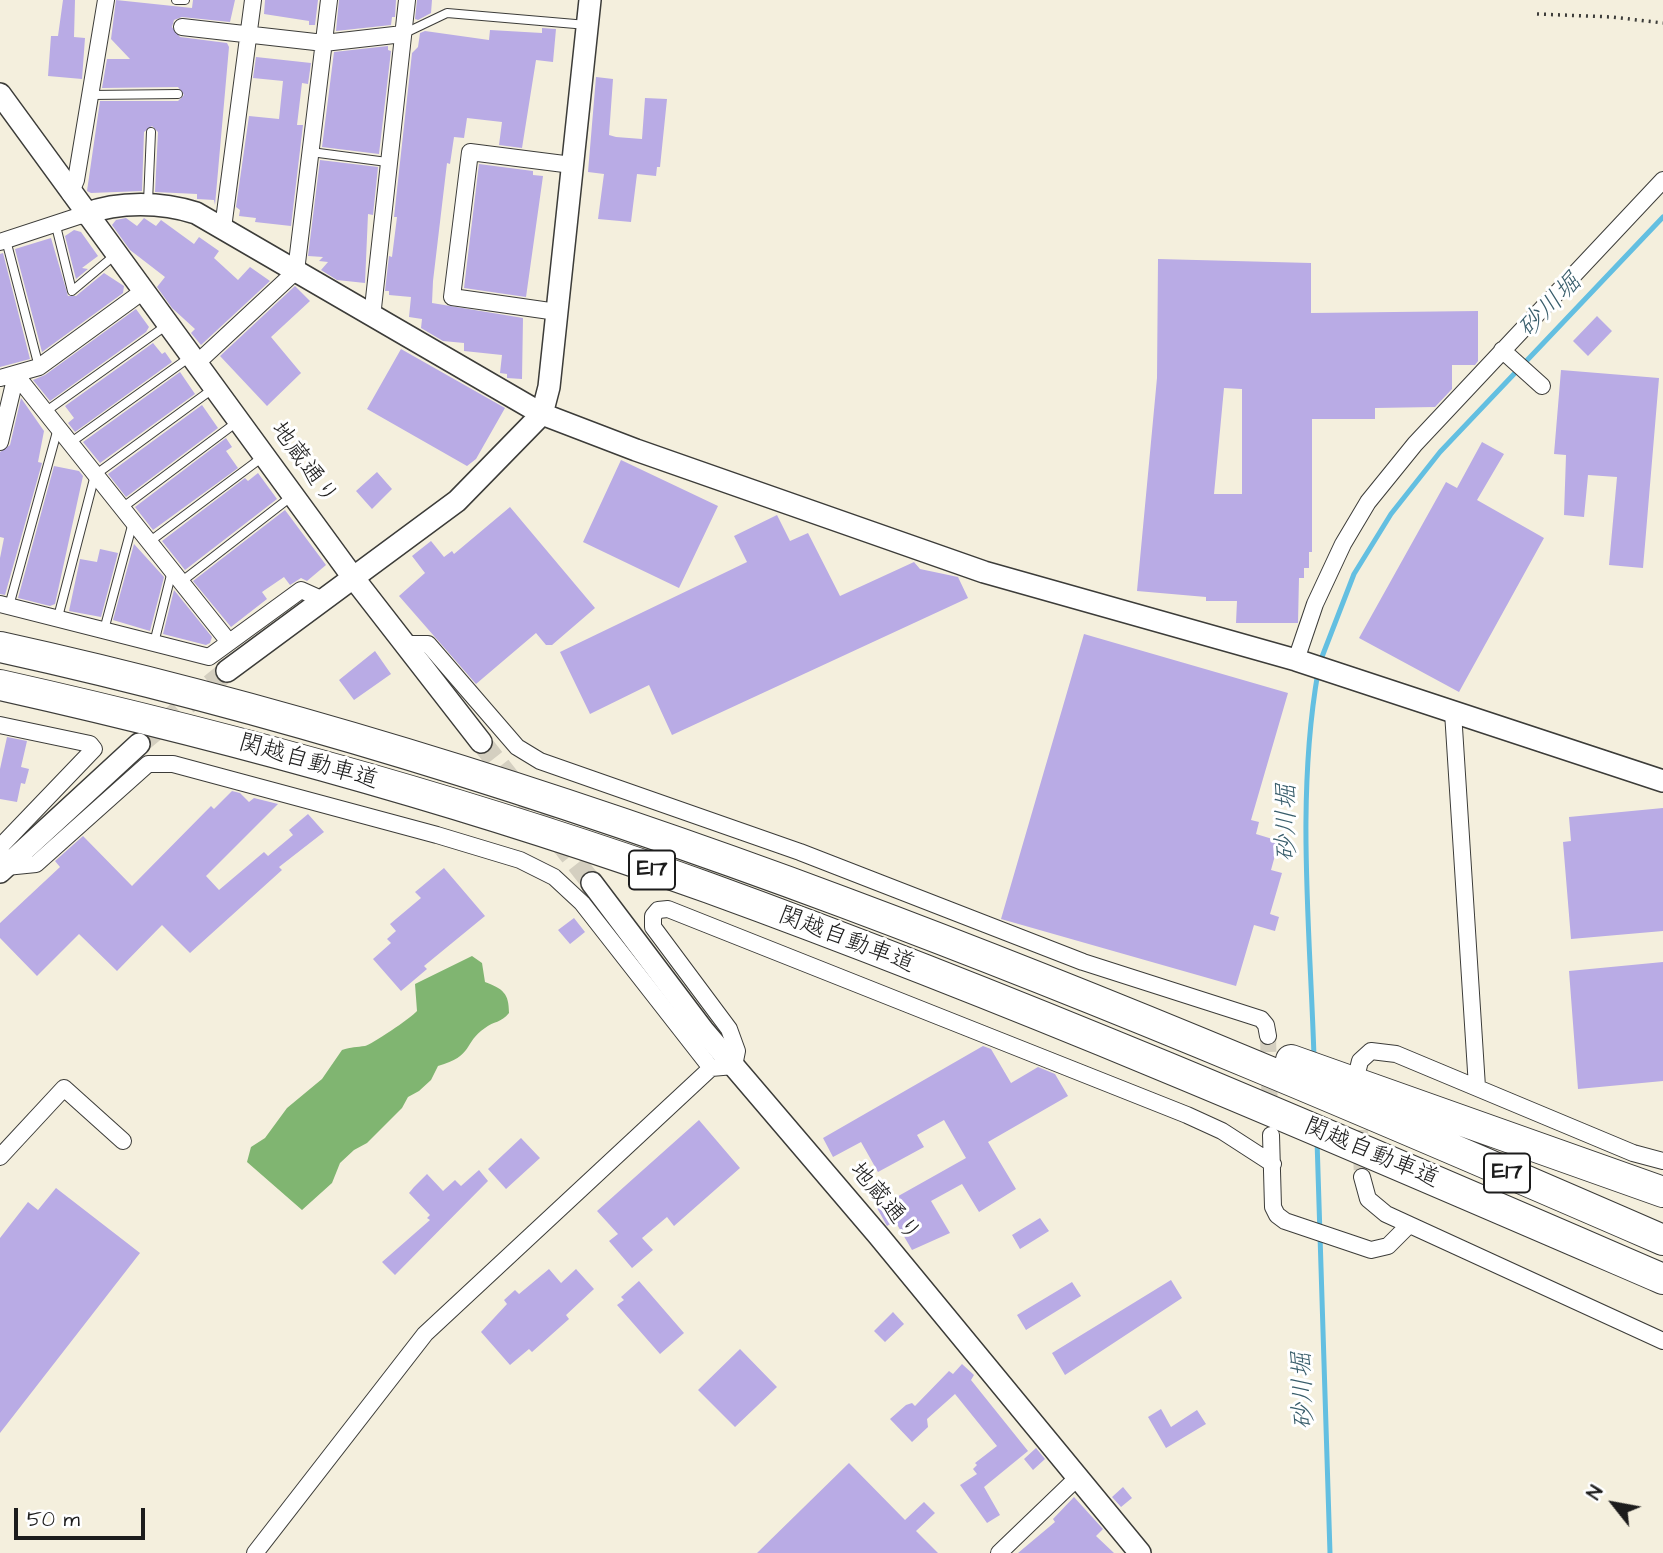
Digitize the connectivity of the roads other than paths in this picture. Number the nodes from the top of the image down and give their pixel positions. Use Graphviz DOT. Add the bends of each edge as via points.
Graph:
graph roads {
  1 [pos="106,0"];
  2 [pos="176,0"];
  3 [pos="185,0"];
  4 [pos="253,0"];
  5 [pos="329,0"];
  6 [pos="407,0"];
  7 [pos="590,0"];
  8 [pos="587,25"];
  9 [pos="182,27"];
  10 [pos="249,33"];
  11 [pos="403,34"];
  12 [pos="324,43"];
  13 [pos="0,94"];
  14 [pos="178,94"];
  15 [pos="91,95"];
  16 [pos="151,132"];
  17 [pos="311,152"];
  18 [pos="387,162"];
  19 [pos="572,165"];
  20 [pos="1663,180"];
  21 [pos="70,194"];
  22 [pos="148,205"];
  23 [pos="85,214"];
  24 [pos="56,226"];
  25 [pos="223,228"];
  26 [pos="3,241"];
  27 [pos="115,254"];
  28 [pos="296,271"];
  29 [pos="142,292"];
  30 [pos="557,312"];
  31 [pos="372,317"];
  32 [pos="167,325"];
  33 [pos="1504,352"];
  34 [pos="194,359"];
  35 [pos="39,366"];
  36 [pos="8,377"];
  37 [pos="1539,383"];
  38 [pos="215,387"];
  39 [pos="45,412"];
  40 [pos="542,414"];
  41 [pos="239,420"];
  42 [pos="58,428"];
  43 [pos="0,442"];
  44 [pos="70,443"];
  45 [pos="264,456"];
  46 [pos="95,475"];
  47 [pos="292,496"];
  48 [pos="122,508"];
  49 [pos="133,522"];
  50 [pos="149,542"];
  51 [pos="176,576"];
  52 [pos="352,576"];
  53 [pos="321,599"];
  54 [pos="4,605"];
  55 [pos="58,617"];
  56 [pos="104,630"];
  57 [pos="229,642"];
  58 [pos="154,643"];
  59 [pos="405,644"];
  60 [pos="0,646"];
  61 [pos="1300,662"];
  62 [pos="227,671"];
  63 [pos="0,685"];
  64 [pos="1453,712"];
  65 [pos="0,725"];
  66 [pos="481,741"];
  67 [pos="139,744"];
  68 [pos="1663,781"];
  69 [pos="1,859"];
  70 [pos="592,884"];
  71 [pos="1276,1056"];
  72 [pos="734,1066"];
  73 [pos="711,1068"];
  74 [pos="1353,1085"];
  75 [pos="1477,1087"];
  76 [pos="1277,1126"];
  77 [pos="123,1141"];
  78 [pos="0,1157"];
  79 [pos="1663,1161"];
  80 [pos="1273,1164"];
  81 [pos="1362,1177"];
  82 [pos="1460,1191"];
  83 [pos="1663,1192"];
  84 [pos="1409,1224"];
  85 [pos="1663,1240"];
  86 [pos="1663,1279"];
  87 [pos="1663,1301"];
  88 [pos="1663,1341"];
  89 [pos="1076,1479"];
  90 [pos="1138,1552"];
  91 [pos="255,1553"];
  92 [pos="999,1553"];
  1 -- 15 [label="street"];
  2 -- 3 [label="lane"];
  4 -- 10 [label="street"];
  5 -- 12 [label="street"];
  6 -- 11 [label="street"];
  7 -- 8 [label="street"];
  8 -- 11 [label="lane" via="447,13"];
  8 -- 19 [label="street"];
  9 -- 10 [label="street"];
  10 -- 12 [label="street"];
  10 -- 25 [label="street"];
  11 -- 12 [label="street"];
  11 -- 18 [label="street"];
  12 -- 17 [label="street"];
  13 -- 21 [label="street, 地蔵通り"];
  14 -- 15 [label="lane"];
  15 -- 21 [label="street"];
  16 -- 22 [label="lane"];
  17 -- 18 [label="lane"];
  17 -- 28 [label="street"];
  18 -- 31 [label="street"];
  19 -- 30 [label="street"];
  19 -- 30 [label="street" via="470,152 452,297"];
  20 -- 33 [label="street"];
  21 -- 23 [label="street, 地蔵通り"];
  22 -- 23 [label="street" via="105,206"];
  22 -- 25 [label="street" via="183,209"];
  23 -- 24 [label="street"];
  23 -- 27 [label="street, 地蔵通り"];
  24 -- 26 [label="street"];
  24 -- 27 [label="lane" via="72,291"];
  25 -- 28 [label="street"];
  26 -- 35 [label="lane"];
  27 -- 29 [label="street, 地蔵通り"];
  28 -- 31 [label="street"];
  28 -- 34 [label="street"];
  29 -- 32 [label="street, 地蔵通り"];
  29 -- 35 [label="street"];
  30 -- 40 [label="street"];
  31 -- 40 [label="street"];
  32 -- 34 [label="street, 地蔵通り"];
  32 -- 39 [label="lane"];
  33 -- 37 [label="street"];
  33 -- 61 [label="street" via="1415,444 1368,502 1315,604"];
  34 -- 38 [label="street, 地蔵通り"];
  34 -- 44 [label="lane"];
  35 -- 36 [label="street"];
  36 -- 39 [label="street"];
  36 -- 43 [label="street"];
  38 -- 41 [label="street, 地蔵通り"];
  38 -- 46 [label="lane"];
  39 -- 42 [label="street"];
  40 -- 52 [label="street" via="457,500"];
  40 -- 61 [label="street" via="984,572"];
  41 -- 45 [label="street, 地蔵通り"];
  41 -- 48 [label="lane"];
  42 -- 44 [label="street"];
  42 -- 54 [label="lane"];
  44 -- 46 [label="street"];
  45 -- 47 [label="street, 地蔵通り"];
  45 -- 50 [label="lane"];
  46 -- 48 [label="street"];
  46 -- 55 [label="lane"];
  47 -- 51 [label="lane"];
  47 -- 52 [label="street, 地蔵通り"];
  48 -- 49 [label="street"];
  49 -- 50 [label="street"];
  49 -- 56 [label="lane"];
  50 -- 51 [label="street"];
  51 -- 57 [label="street"];
  51 -- 58 [label="lane"];
  52 -- 53 [label="street"];
  52 -- 59 [label="street, 地蔵通り"];
  53 -- 57 [label="street" via="301,590"];
  53 -- 62 [label="street"];
  54 -- 55 [label="street"];
  55 -- 56 [label="street"];
  56 -- 58 [label="street"];
  57 -- 58 [label="street" via="209,657"];
  59 -- 66 [label="street, 地蔵通り"];
  59 -- 71 [label="street" via="428,644 517,747 540,761 800,852 1083,962 1261,1019"];
  60 -- 71 [label="highway, 関越自動車道 / E17" via="346,735 547,796 720,855 1039,976"];
  61 -- 64 [label="street"];
  63 -- 76 [label="highway, 関越自動車道 / E17" via="216,736 707,888"];
  64 -- 68 [label="street"];
  64 -- 75 [label="street"];
  65 -- 69 [label="street" via="90,744 94,750"];
  67 -- 69 [label="street"];
  69 -- 73 [label="street" via="36,864 148,764 173,764 328,803 520,860 554,877 582,903"];
  70 -- 72 [label="street, 地蔵通り"];
  71 -- 74 [label="highway, 関越自動車道"];
  72 -- 73 [label="street"];
  72 -- 80 [label="street" via="737,1051 729,1029 653,927 658,910 668,909 1187,1115"];
  72 -- 89 [label="street, 地蔵通り"];
  73 -- 91 [label="street" via="425,1334"];
  74 -- 75 [label="street" via="1360,1061 1379,1050"];
  74 -- 83 [label="highway"];
  74 -- 85 [label="highway, 関越自動車道 / E17"];
  75 -- 79 [label="street" via="1633,1153"];
  76 -- 80 [label="street"];
  76 -- 82 [label="highway, 関越自動車道 / E17" via="1354,1147"];
  77 -- 78 [label="street" via="64,1088"];
  80 -- 84 [label="street" via="1273,1207 1277,1215 1298,1226 1340,1242 1380,1250"];
  81 -- 84 [label="street" via="1368,1199"];
  82 -- 86 [label="highway, 関越自動車道 / E17"];
  82 -- 87 [label="highway" via="1583,1262"];
  84 -- 88 [label="street"];
  89 -- 90 [label="street, 地蔵通り"];
  89 -- 92 [label="street"];
}
